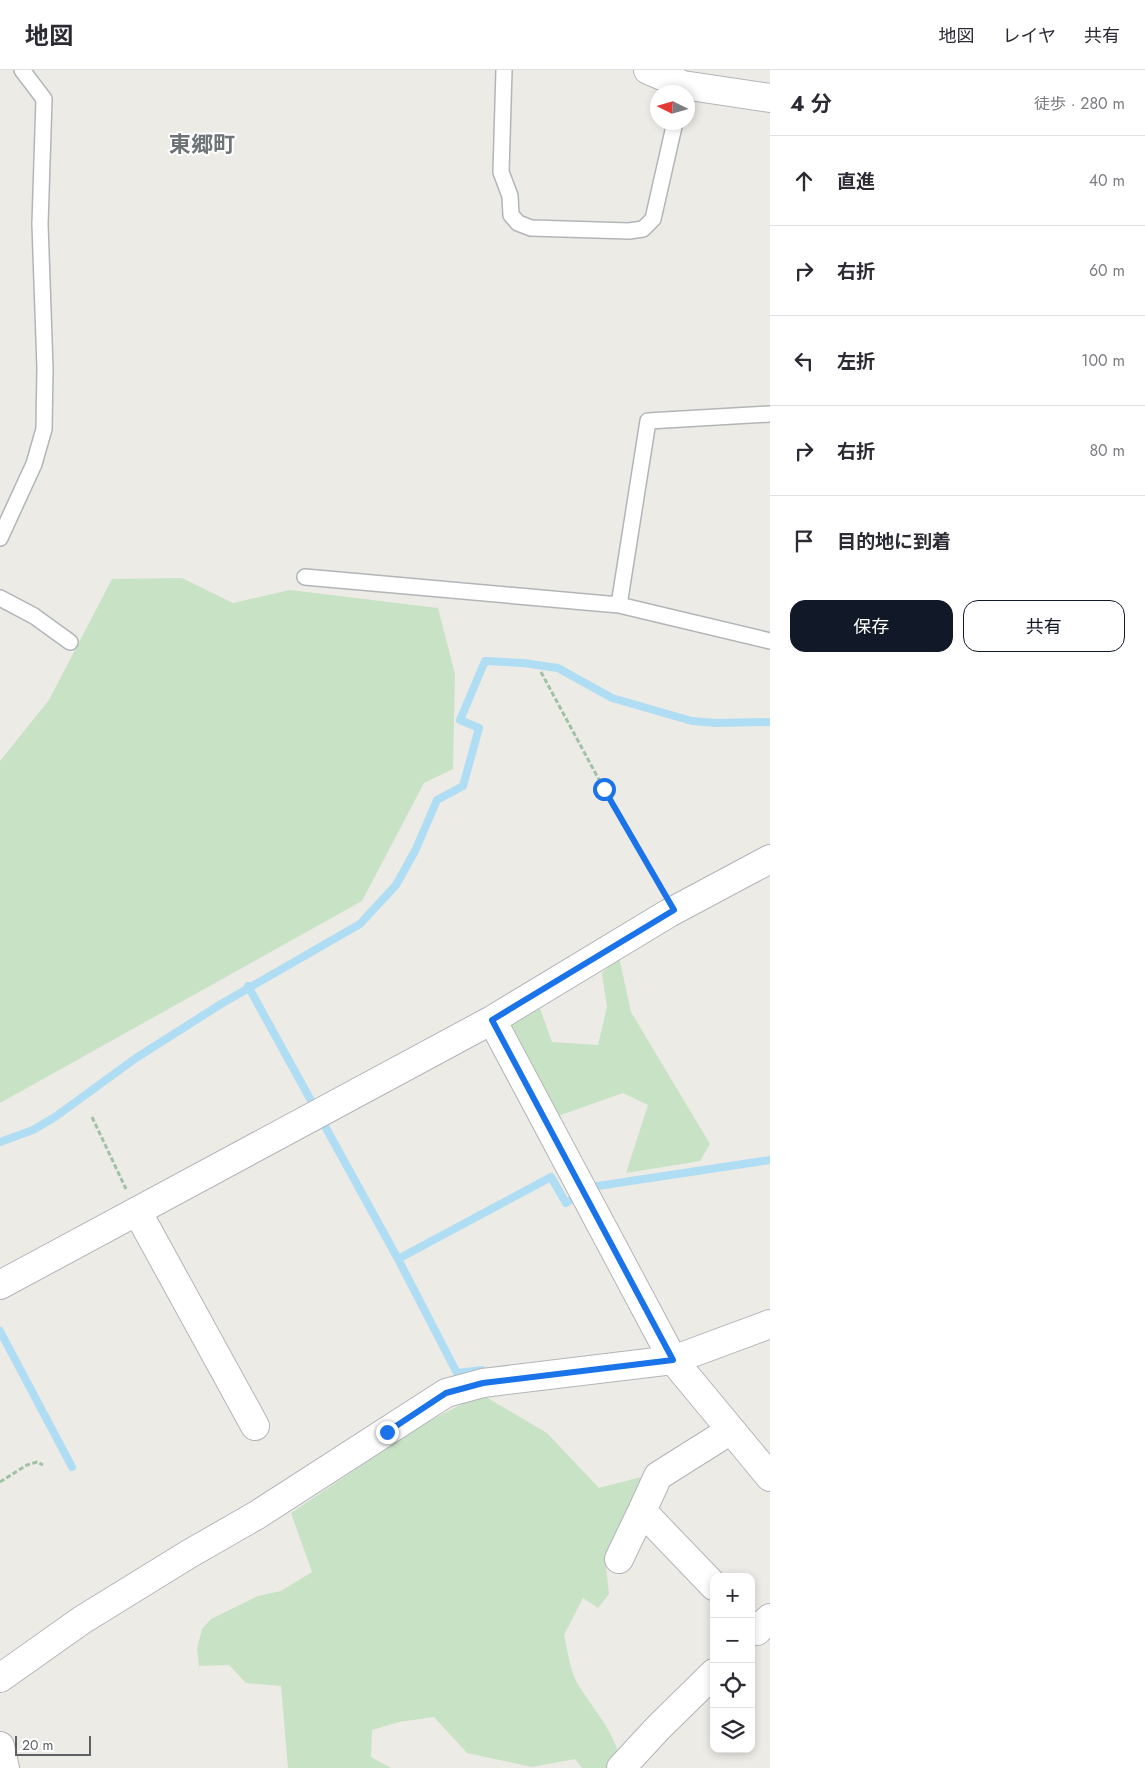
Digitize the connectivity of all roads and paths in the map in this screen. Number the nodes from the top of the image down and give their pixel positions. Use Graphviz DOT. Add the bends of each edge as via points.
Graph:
graph roads {
  1 [pos="22,70"];
  2 [pos="504,70"];
  3 [pos="648,70"];
  4 [pos="675,85"];
  5 [pos="695,90"];
  6 [pos="770,98"];
  7 [pos="673,130"];
  8 [pos="770,414"];
  9 [pos="0,538"];
  10 [pos="305,577"];
  11 [pos="0,598"];
  12 [pos="619,605"];
  13 [pos="770,641"];
  14 [pos="70,642"];
  15 [pos="541,672"];
  16 [pos="770,858"];
  17 [pos="674,910"];
  18 [pos="492,1020"];
  19 [pos="92,1117"];
  20 [pos="137,1211"];
  21 [pos="0,1285"];
  22 [pos="770,1324"];
  23 [pos="738,1336"];
  24 [pos="770,1344"];
  25 [pos="673,1360"];
  26 [pos="254,1426"];
  27 [pos="731,1430"];
  28 [pos="43,1465"];
  29 [pos="770,1477"];
  30 [pos="0,1482"];
  31 [pos="642,1511"];
  32 [pos="619,1559"];
  33 [pos="710,1582"];
  34 [pos="710,1677"];
  35 [pos="0,1678"];
  36 [pos="0,1746"];
  37 [pos="5,1768"];
  38 [pos="621,1768"];
  1 -- 9 [label="lane" via="44,98 40,224 44,429 34,464"];
  2 -- 7 [label="lane" via="501,172 510,196 510,215 518,223 531,228 643,229 652,219"];
  3 -- 4 [label="street"];
  5 -- 6 [label="street"];
  8 -- 12 [label="lane" via="648,421"];
  10 -- 12 [label="lane"];
  11 -- 14 [label="lane" via="34,616"];
  12 -- 13 [label="lane"];
  15 -- 17 [label="path"];
  16 -- 17 [label="street"];
  17 -- 18 [label="street"];
  18 -- 20 [label="street"];
  18 -- 25 [label="street"];
  19 -- 20 [label="path"];
  20 -- 21 [label="street"];
  20 -- 26 [label="street"];
  22 -- 23 [label="street"];
  23 -- 24 [label="street"];
  23 -- 25 [label="street"];
  25 -- 27 [label="street"];
  25 -- 35 [label="street" via="483,1383 446,1393 257,1515 82,1620"];
  27 -- 29 [label="street"];
  27 -- 31 [label="street" via="658,1476"];
  28 -- 30 [label="path" via="37,1462 27,1465"];
  31 -- 32 [label="street"];
  31 -- 33 [label="street"];
  34 -- 38 [label="street"];
  36 -- 37 [label="street"];
}
